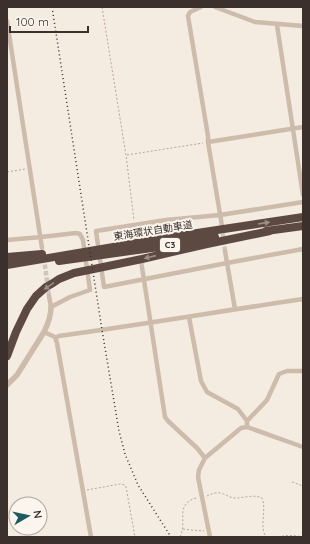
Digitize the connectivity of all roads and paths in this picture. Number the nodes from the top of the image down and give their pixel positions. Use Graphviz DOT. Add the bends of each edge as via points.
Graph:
graph roads {
  1 [pos="102,7"];
  2 [pos="201,7"];
  3 [pos="215,7"];
  4 [pos="7,21"];
  5 [pos="277,25"];
  6 [pos="303,26"];
  7 [pos="303,127"];
  8 [pos="293,128"];
  9 [pos="208,142"];
  10 [pos="126,155"];
  11 [pos="30,168"];
  12 [pos="7,172"];
  13 [pos="303,195"];
  14 [pos="303,202"];
  15 [pos="220,215"];
  16 [pos="303,217"];
  17 [pos="135,225"];
  18 [pos="222,226"];
  19 [pos="303,226"];
  20 [pos="270,231"];
  21 [pos="137,236"];
  22 [pos="41,237"];
  23 [pos="7,240"];
  24 [pos="42,248"];
  25 [pos="303,249"];
  26 [pos="102,250"];
  27 [pos="225,251"];
  28 [pos="78,254"];
  29 [pos="7,257"];
  30 [pos="227,263"];
  31 [pos="7,265"];
  32 [pos="142,267"];
  33 [pos="7,268"];
  34 [pos="144,279"];
  35 [pos="49,296"];
  36 [pos="303,299"];
  37 [pos="51,307"];
  38 [pos="235,309"];
  39 [pos="189,316"];
  40 [pos="150,323"];
  41 [pos="44,332"];
  42 [pos="55,338"];
  43 [pos="7,356"];
  44 [pos="303,371"];
  45 [pos="7,385"];
  46 [pos="247,421"];
  47 [pos="247,427"];
  48 [pos="303,446"];
  49 [pos="204,458"];
  50 [pos="292,482"];
  51 [pos="303,486"];
  52 [pos="83,491"];
  53 [pos="202,497"];
  54 [pos="183,529"];
  55 [pos="209,531"];
  56 [pos="91,537"];
  57 [pos="135,537"];
  58 [pos="180,537"];
  59 [pos="210,537"];
  60 [pos="266,537"];
  61 [pos="278,537"];
  62 [pos="303,537"];
  1 -- 10 [label="path"];
  2 -- 9 [label="street" via="190,12 188,16"];
  3 -- 5 [label="street" via="255,22"];
  4 -- 11 [label="street"];
  5 -- 6 [label="street"];
  5 -- 8 [label="street"];
  7 -- 8 [label="street"];
  8 -- 9 [label="street"];
  8 -- 13 [label="street"];
  9 -- 10 [label="path"];
  9 -- 15 [label="street"];
  10 -- 17 [label="path"];
  11 -- 12 [label="path"];
  11 -- 22 [label="street"];
  14 -- 15 [label="street"];
  15 -- 17 [label="street"];
  15 -- 18 [label="street"];
  26 -- 16 [label="highway, 東海環状自動車道 / C3, one-way"];
  17 -- 21 [label="street"];
  17 -- 34 [label="street" via="96,231 104,287"];
  19 -- 20 [label="highway, 東海環状自動車道 / C3"];
  20 -- 26 [label="highway, 東海環状自動車道 / C3" via="159,247"];
  20 -- 43 [label="highway, one-way" via="74,273 58,279 36,296 27,309"];
  22 -- 23 [label="street"];
  22 -- 24 [label="street"];
  22 -- 37 [label="street" via="76,233 80,234 83,240 90,290"];
  25 -- 30 [label="street"];
  26 -- 28 [label="highway"];
  27 -- 30 [label="street"];
  28 -- 29 [label="highway"];
  28 -- 31 [label="highway"];
  28 -- 33 [label="highway"];
  30 -- 34 [label="street"];
  30 -- 38 [label="street"];
  32 -- 34 [label="street"];
  34 -- 40 [label="street"];
  35 -- 37 [label="street"];
  36 -- 38 [label="street"];
  37 -- 41 [label="street"];
  38 -- 39 [label="street"];
  39 -- 40 [label="street"];
  39 -- 46 [label="street" via="201,381 207,392 238,409"];
  40 -- 42 [label="street"];
  40 -- 49 [label="street" via="165,417"];
  41 -- 42 [label="street"];
  41 -- 45 [label="street"];
  42 -- 52 [label="street"];
  44 -- 46 [label="street" via="286,371 279,374 266,400"];
  46 -- 47 [label="street"];
  47 -- 48 [label="street"];
  47 -- 49 [label="street" via="241,428"];
  49 -- 53 [label="street" via="198,477"];
  50 -- 51 [label="path"];
  52 -- 56 [label="street"];
  52 -- 57 [label="path" via="125,485"];
  53 -- 54 [label="path" via="190,500 185,505"];
  53 -- 55 [label="street"];
  53 -- 60 [label="path" via="221,493 230,498 262,498 263,531"];
  54 -- 55 [label="path"];
  54 -- 58 [label="path"];
  55 -- 59 [label="street"];
  61 -- 62 [label="path"];
}
